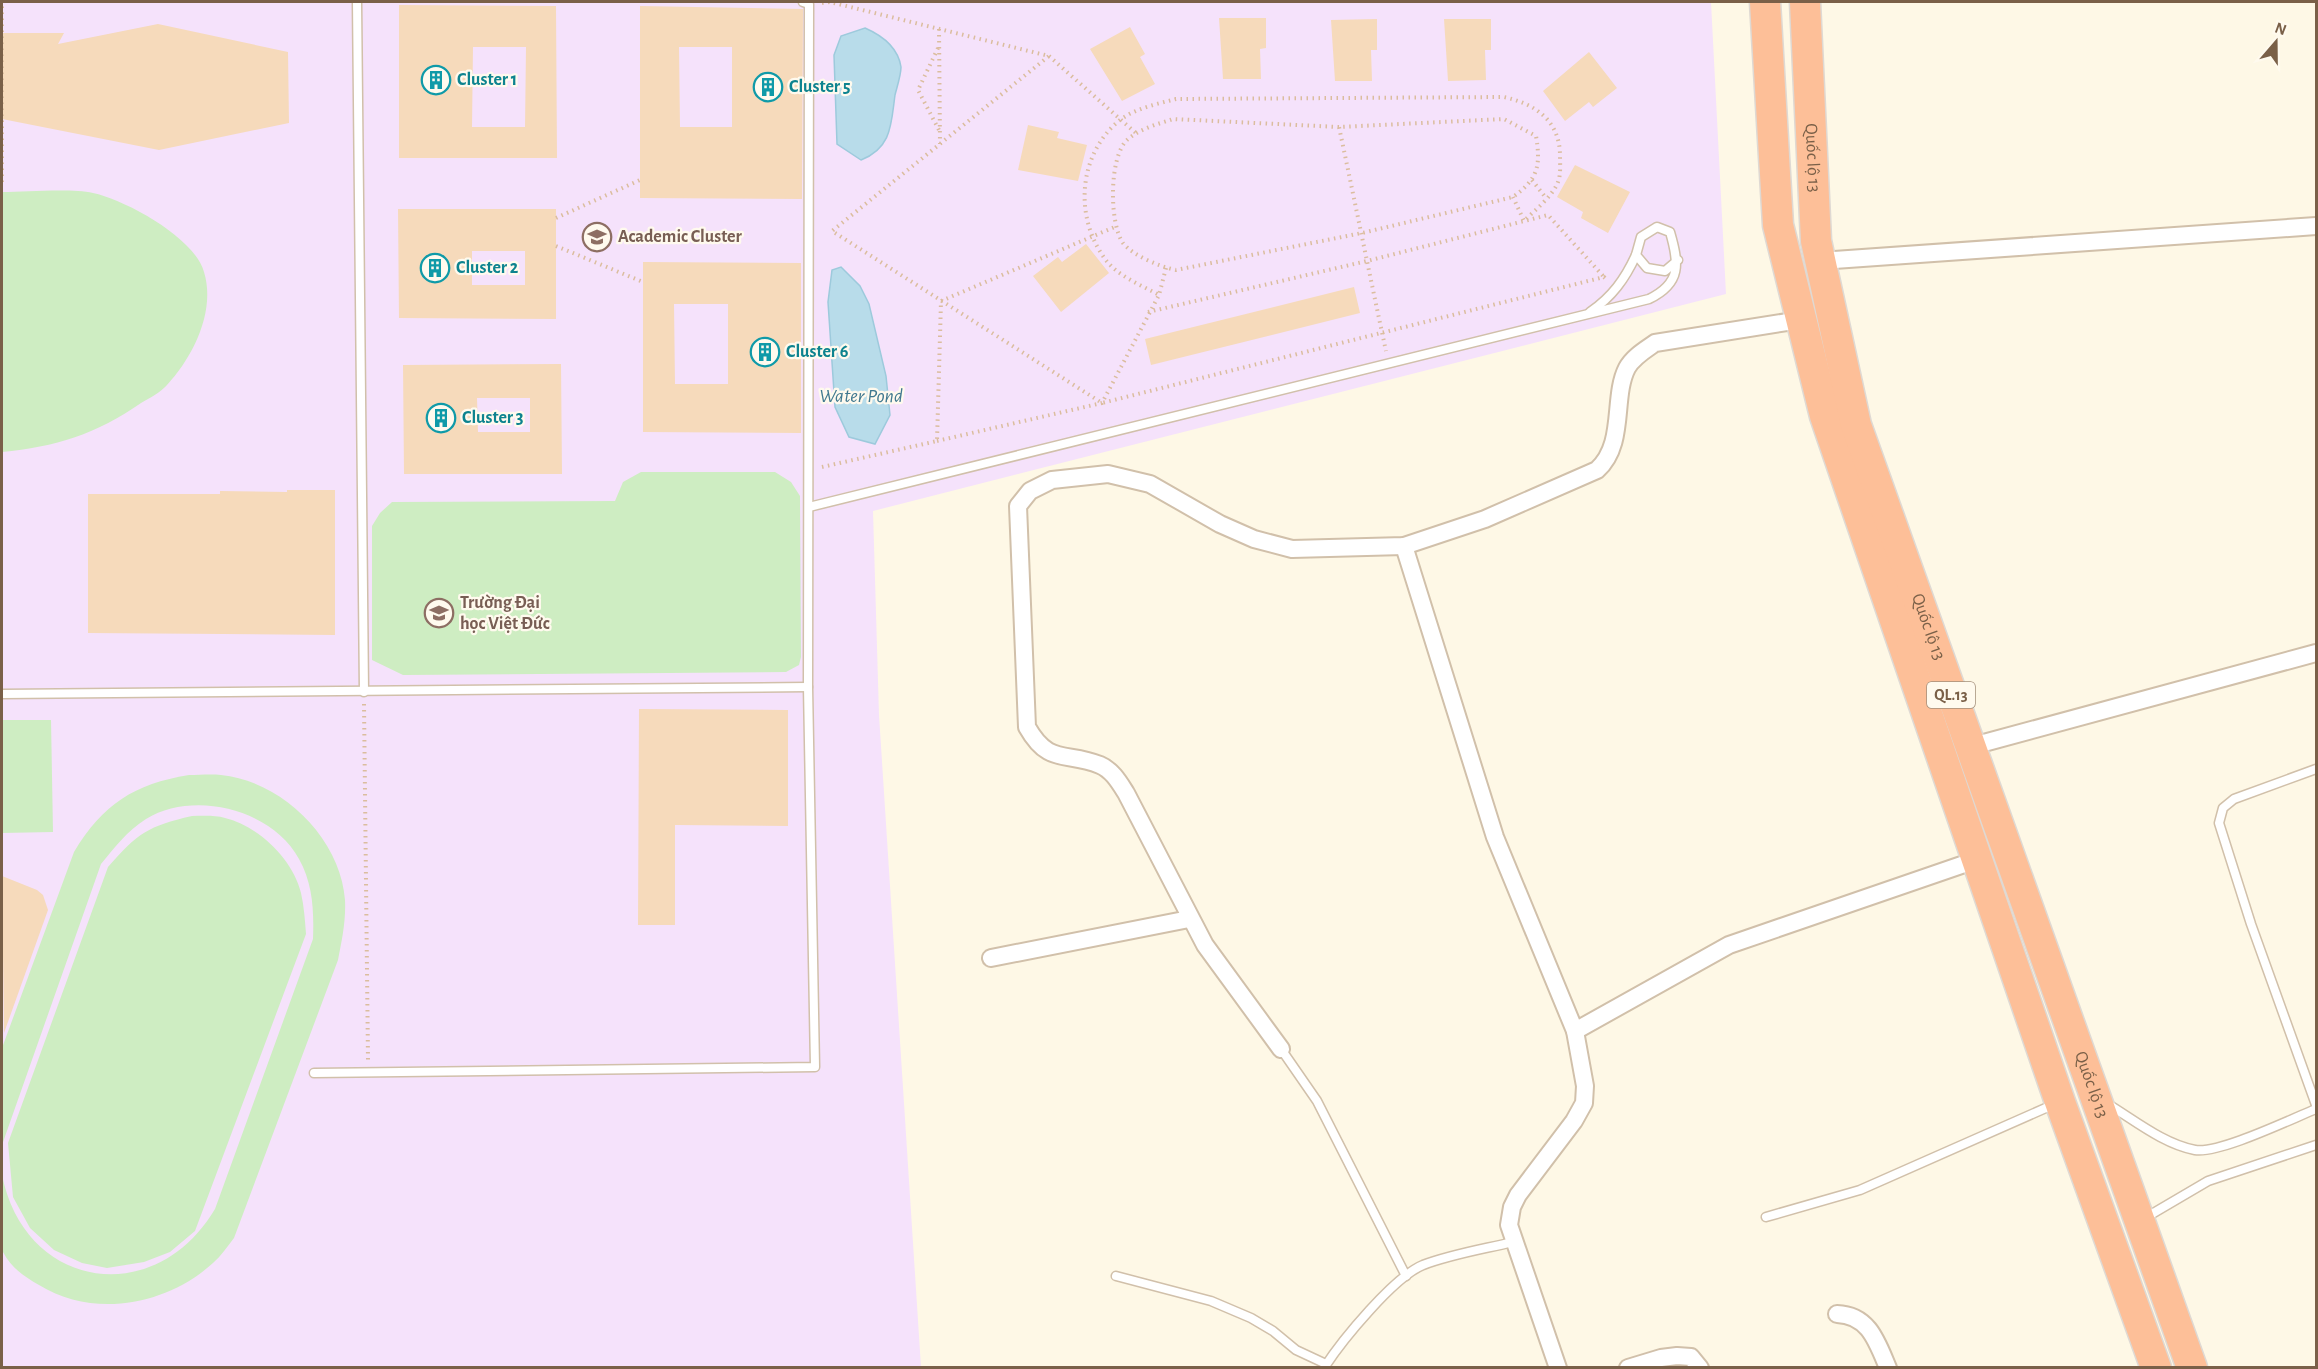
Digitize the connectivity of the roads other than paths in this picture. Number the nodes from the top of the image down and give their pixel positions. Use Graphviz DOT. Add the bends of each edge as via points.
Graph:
graph roads {
  1 [pos="357,2"];
  2 [pos="1765,2"];
  3 [pos="1805,2"];
  4 [pos="806,3"];
  5 [pos="2316,226"];
  6 [pos="1636,255"];
  7 [pos="1678,260"];
  8 [pos="1820,261"];
  9 [pos="1584,315"];
  10 [pos="1800,320"];
  11 [pos="809,507"];
  12 [pos="1404,546"];
  13 [pos="2316,653"];
  14 [pos="808,687"];
  15 [pos="364,692"];
  16 [pos="2,694"];
  17 [pos="1969,747"];
  18 [pos="2316,769"];
  19 [pos="1976,860"];
  20 [pos="1189,919"];
  21 [pos="991,958"];
  22 [pos="1575,1031"];
  23 [pos="1281,1049"];
  24 [pos="314,1073"];
  25 [pos="2096,1097"];
  26 [pos="2060,1102"];
  27 [pos="2316,1107"];
  28 [pos="2316,1145"];
  29 [pos="1766,1218"];
  30 [pos="2140,1221"];
  31 [pos="1513,1242"];
  32 [pos="1116,1276"];
  33 [pos="1406,1276"];
  34 [pos="1837,1314"];
  35 [pos="1325,1366"];
  36 [pos="1558,1368"];
  37 [pos="1628,1368"];
  38 [pos="1700,1368"];
  39 [pos="1888,1368"];
  40 [pos="2156,1368"];
  41 [pos="2192,1368"];
  1 -- 15 [label="lane"];
  2 -- 10 [label="highway, Quốc lộ 13 / QL.13" via="1778,225"];
  3 -- 8 [label="highway, Quốc lộ 13 / QL.13"];
  4 -- 11 [label="lane"];
  5 -- 8 [label="street"];
  6 -- 7 [label="lane" via="1647,268 1665,272"];
  6 -- 7 [label="lane" via="1641,237 1657,228 1670,232"];
  6 -- 9 [label="lane" via="1627,276 1606,301"];
  7 -- 9 [label="lane" via="1674,278 1664,292"];
  8 -- 17 [label="highway, Quốc lộ 13 / QL.13" via="1856,425"];
  9 -- 11 [label="lane"];
  10 -- 12 [label="street" via="1655,343 1638,354 1627,369 1612,448 1607,461 1597,470 1485,519"];
  10 -- 19 [label="highway, Quốc lộ 13 / QL.13" via="1825,416"];
  11 -- 14 [label="lane"];
  12 -- 20 [label="street" via="1292,549 1254,540 1150,484 1108,474 1052,480 1030,491 1018,506 1027,727 1036,744 1054,755 1100,765 1114,776"];
  12 -- 22 [label="street" via="1495,837"];
  13 -- 17 [label="street"];
  14 -- 15 [label="lane"];
  14 -- 24 [label="lane" via="815,1067"];
  15 -- 16 [label="lane"];
  17 -- 25 [label="highway, Quốc lộ 13 / QL.13"];
  18 -- 27 [label="lane" via="2234,799 2223,808 2219,823"];
  19 -- 22 [label="street" via="1750,936"];
  19 -- 26 [label="highway, Quốc lộ 13 / QL.13"];
  20 -- 21 [label="street"];
  20 -- 23 [label="street"];
  22 -- 31 [label="street" via="1585,1086 1584,1103 1512,1207 1509,1225"];
  23 -- 33 [label="lane" via="1317,1101"];
  25 -- 27 [label="lane" via="2167,1139 2198,1150 2216,1148"];
  25 -- 30 [label="highway, Quốc lộ 13 / QL.13"];
  26 -- 29 [label="lane" via="1860,1190"];
  26 -- 40 [label="highway, Quốc lộ 13 / QL.13"];
  28 -- 30 [label="lane" via="2208,1181"];
  30 -- 41 [label="highway, Quốc lộ 13 / QL.13"];
  31 -- 33 [label="lane" via="1422,1266"];
  31 -- 36 [label="street"];
  32 -- 35 [label="lane" via="1211,1301 1251,1318"];
  33 -- 35 [label="lane" via="1373,1307"];
  34 -- 39 [label="street" via="1850,1315 1864,1323 1874,1334"];
  37 -- 38 [label="street" via="1677,1356 1691,1357"];
}
